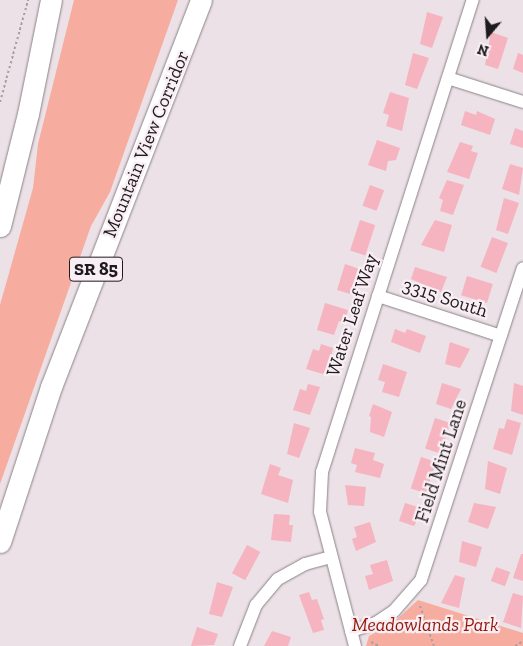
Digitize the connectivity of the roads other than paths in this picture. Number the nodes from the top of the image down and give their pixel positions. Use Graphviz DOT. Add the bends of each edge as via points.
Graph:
graph roads {
  1 [pos="51,0"];
  2 [pos="201,0"];
  3 [pos="473,0"];
  4 [pos="448,78"];
  5 [pos="523,102"];
  6 [pos="0,226"];
  7 [pos="523,268"];
  8 [pos="378,296"];
  9 [pos="501,336"];
  10 [pos="0,542"];
  11 [pos="331,557"];
  12 [pos="351,631"];
  13 [pos="240,646"];
  14 [pos="354,646"];
  1 -- 6 [label="highway"];
  2 -- 10 [label="highway, Mountain View Corridor / SR 85" via="51,388"];
  3 -- 4 [label="street, Water Leaf Way"];
  4 -- 5 [label="street"];
  4 -- 8 [label="street, Water Leaf Way"];
  7 -- 9 [label="street, Field Mint Lane"];
  8 -- 9 [label="street, 3315 South"];
  8 -- 11 [label="street, Water Leaf Way" via="322,472 320,512"];
  9 -- 12 [label="street, Field Mint Lane" via="421,580 409,597 390,614 376,623"];
  11 -- 12 [label="street, Water Leaf Way"];
  11 -- 13 [label="street" via="290,572 266,591 249,620"];
  12 -- 14 [label="street, Water Leaf Way"];
}
